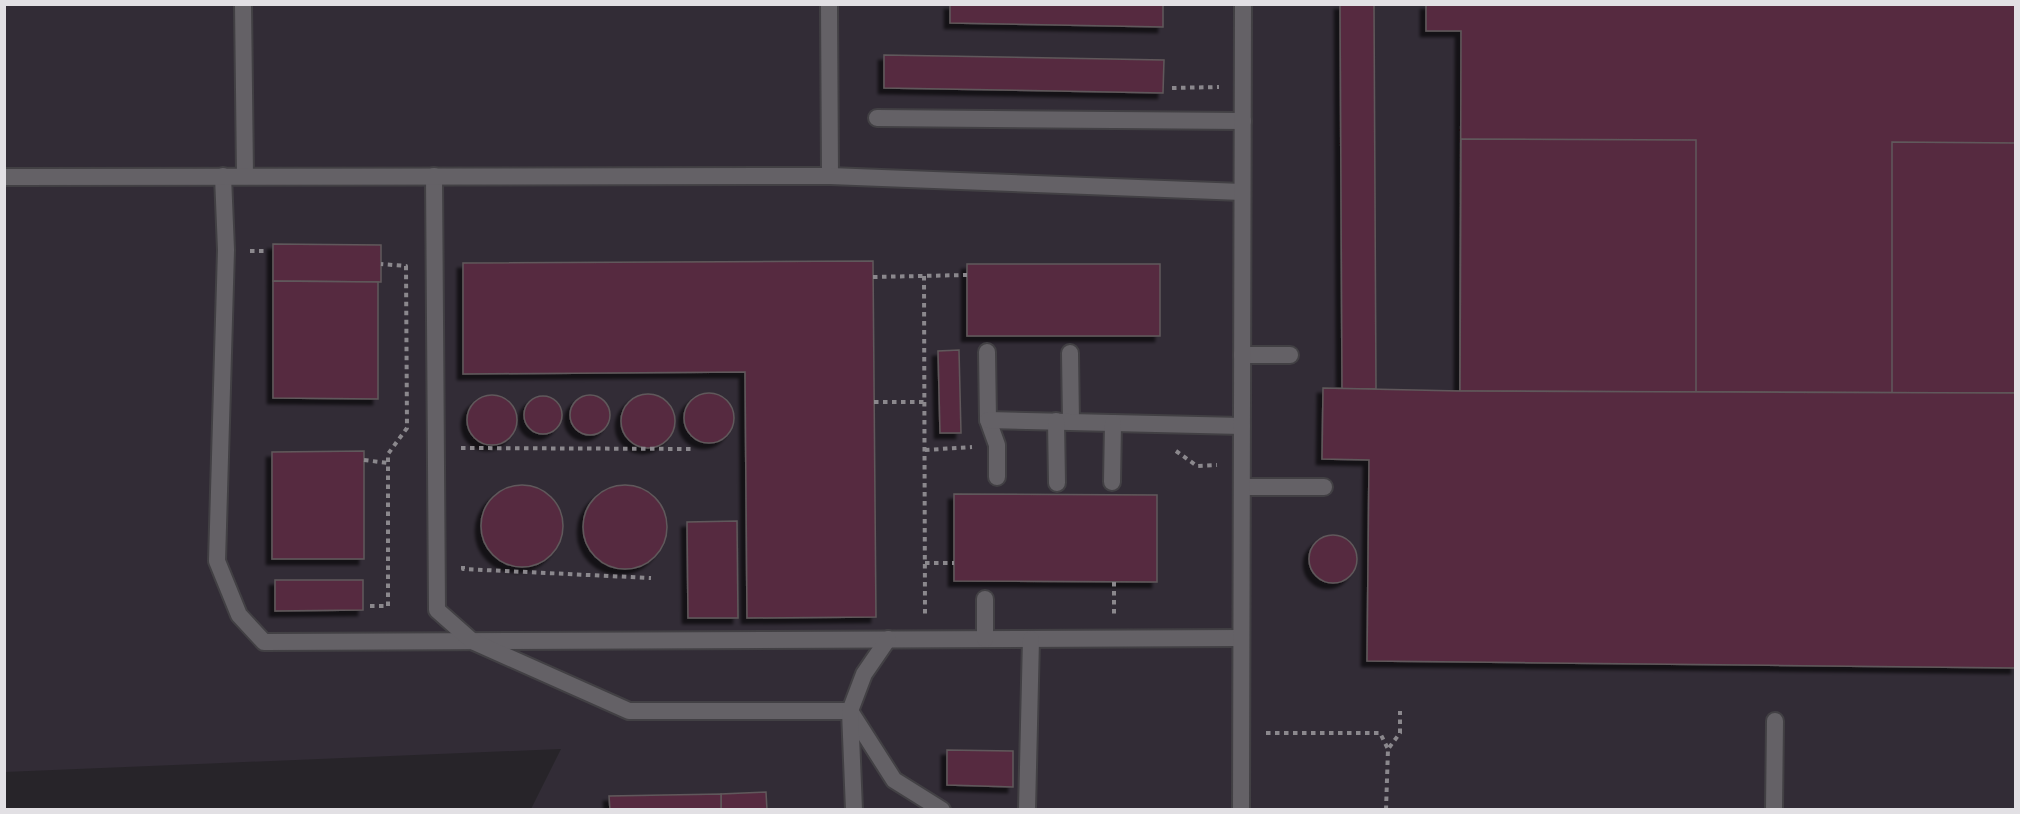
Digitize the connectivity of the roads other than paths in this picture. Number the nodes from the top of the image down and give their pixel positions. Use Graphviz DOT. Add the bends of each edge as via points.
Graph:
graph roads {
  1 [pos="243,4"];
  2 [pos="829,4"];
  3 [pos="1243,4"];
  4 [pos="877,118"];
  5 [pos="1243,121"];
  6 [pos="223,176"];
  7 [pos="245,176"];
  8 [pos="434,176"];
  9 [pos="830,176"];
  10 [pos="4,177"];
  11 [pos="1242,192"];
  12 [pos="987,352"];
  13 [pos="1070,353"];
  14 [pos="1242,355"];
  15 [pos="1290,355"];
  16 [pos="988,420"];
  17 [pos="1064,422"];
  18 [pos="1113,423"];
  19 [pos="1242,426"];
  20 [pos="997,477"];
  21 [pos="1112,482"];
  22 [pos="1058,483"];
  23 [pos="1242,487"];
  24 [pos="1324,487"];
  25 [pos="985,599"];
  26 [pos="1241,638"];
  27 [pos="888,639"];
  28 [pos="985,639"];
  29 [pos="1031,639"];
  30 [pos="472,641"];
  31 [pos="850,711"];
  32 [pos="1775,721"];
  33 [pos="854,810"];
  34 [pos="942,810"];
  35 [pos="1027,810"];
  36 [pos="1241,810"];
  37 [pos="1774,810"];
  1 -- 7 [label="lane"];
  2 -- 9 [label="lane"];
  3 -- 5 [label="lane"];
  4 -- 5 [label="lane"];
  5 -- 11 [label="lane"];
  6 -- 7 [label="lane"];
  6 -- 10 [label="lane"];
  6 -- 30 [label="lane" via="226,250 217,561 238,615 264,642"];
  7 -- 8 [label="lane"];
  8 -- 9 [label="lane"];
  8 -- 30 [label="lane" via="437,610"];
  9 -- 11 [label="lane"];
  11 -- 14 [label="lane"];
  12 -- 16 [label="lane"];
  13 -- 17 [label="lane"];
  14 -- 15 [label="lane"];
  14 -- 19 [label="lane"];
  16 -- 17 [label="lane"];
  16 -- 20 [label="lane" via="997,445"];
  17 -- 18 [label="lane"];
  17 -- 22 [label="lane"];
  18 -- 19 [label="lane"];
  18 -- 21 [label="lane"];
  19 -- 23 [label="lane"];
  23 -- 24 [label="lane"];
  23 -- 26 [label="lane"];
  25 -- 28 [label="lane"];
  26 -- 29 [label="lane"];
  26 -- 36 [label="lane"];
  27 -- 28 [label="lane"];
  27 -- 30 [label="lane"];
  27 -- 31 [label="lane" via="864,674"];
  28 -- 29 [label="lane"];
  29 -- 35 [label="lane"];
  30 -- 31 [label="lane" via="629,711"];
  31 -- 33 [label="lane"];
  31 -- 34 [label="lane" via="894,780"];
  32 -- 37 [label="lane"];
}
